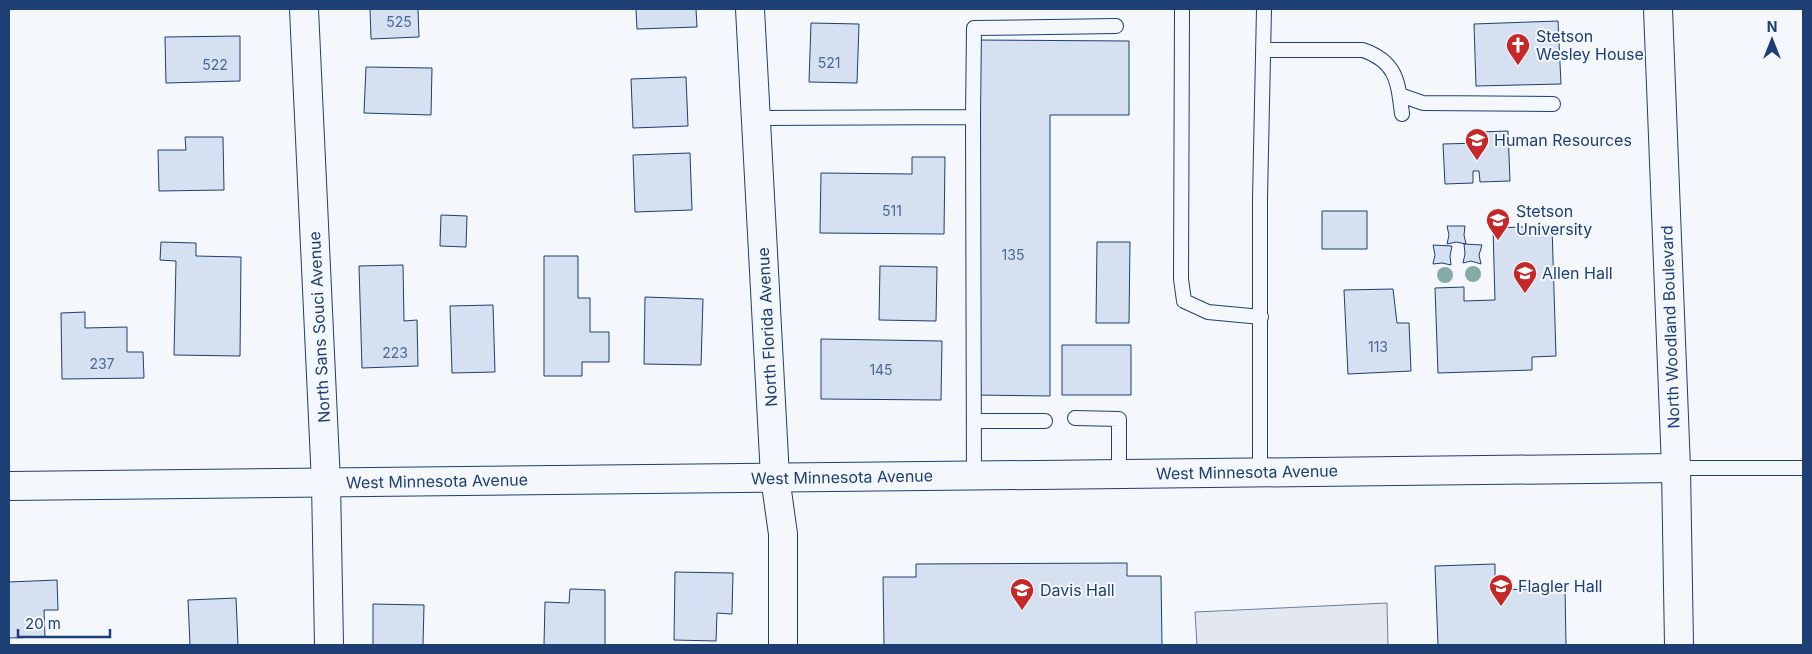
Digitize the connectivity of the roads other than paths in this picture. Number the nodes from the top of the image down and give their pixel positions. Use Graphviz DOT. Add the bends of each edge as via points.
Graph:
graph roads {
  1 [pos="304,9"];
  2 [pos="750,9"];
  3 [pos="1182,9"];
  4 [pos="1264,9"];
  5 [pos="1658,9"];
  6 [pos="1116,26"];
  7 [pos="1263,50"];
  8 [pos="1400,95"];
  9 [pos="1553,104"];
  10 [pos="1402,114"];
  11 [pos="973,117"];
  12 [pos="756,118"];
  13 [pos="1261,317"];
  14 [pos="1074,418"];
  15 [pos="974,421"];
  16 [pos="1045,421"];
  17 [pos="1676,468"];
  18 [pos="1803,468"];
  19 [pos="1260,472"];
  20 [pos="1119,474"];
  21 [pos="974,476"];
  22 [pos="774,478"];
  23 [pos="326,483"];
  24 [pos="9,486"];
  25 [pos="329,645"];
  26 [pos="783,645"];
  27 [pos="1679,645"];
  1 -- 23 [label="street, North Sans Souci Avenue"];
  2 -- 12 [label="street, North Florida Avenue"];
  3 -- 13 [label="lane" via="1181,279 1184,301 1208,312"];
  4 -- 7 [label="lane"];
  5 -- 17 [label="street, North Woodland Boulevard"];
  6 -- 11 [label="lane" via="974,28"];
  7 -- 8 [label="lane" via="1363,50 1377,55 1397,76"];
  7 -- 13 [label="lane"];
  8 -- 9 [label="lane" via="1423,103"];
  8 -- 10 [label="lane"];
  11 -- 12 [label="lane"];
  11 -- 15 [label="lane"];
  12 -- 22 [label="street, North Florida Avenue"];
  13 -- 19 [label="lane"];
  14 -- 20 [label="lane" via="1119,419"];
  15 -- 16 [label="lane"];
  15 -- 21 [label="lane"];
  17 -- 18 [label="lane"];
  17 -- 19 [label="street, West Minnesota Avenue"];
  17 -- 27 [label="street, North Woodland Boulevard"];
  19 -- 20 [label="street, West Minnesota Avenue"];
  20 -- 21 [label="street, West Minnesota Avenue"];
  21 -- 22 [label="street, West Minnesota Avenue"];
  22 -- 23 [label="street, West Minnesota Avenue"];
  22 -- 26 [label="street, North Florida Avenue" via="783,534"];
  23 -- 24 [label="street, West Minnesota Avenue"];
  23 -- 25 [label="street, North Sans Souci Avenue"];
}
